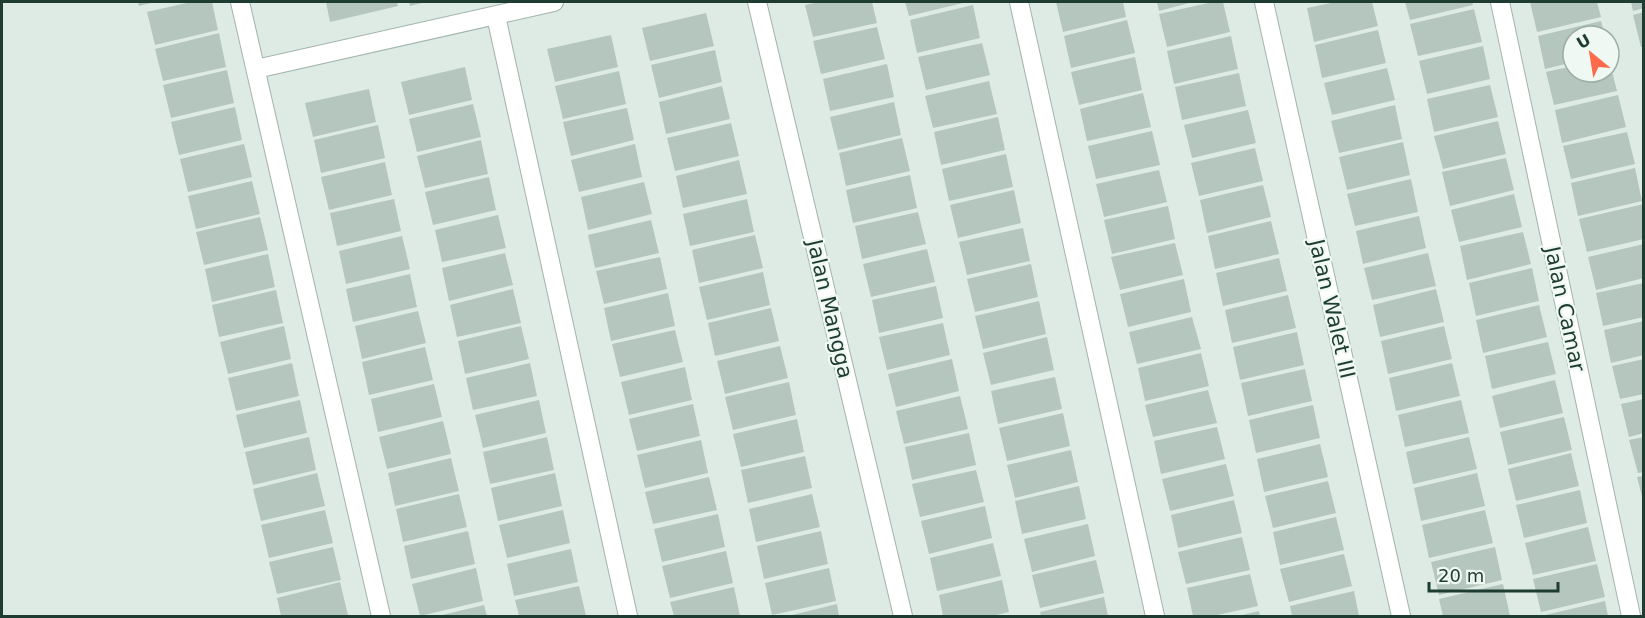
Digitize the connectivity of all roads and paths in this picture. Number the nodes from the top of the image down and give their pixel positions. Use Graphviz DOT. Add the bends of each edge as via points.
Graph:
graph roads {
  1 [pos="240,2"];
  2 [pos="554,2"];
  3 [pos="757,2"];
  4 [pos="1019,2"];
  5 [pos="1264,2"];
  6 [pos="1500,2"];
  7 [pos="496,16"];
  8 [pos="256,69"];
  9 [pos="381,616"];
  10 [pos="628,616"];
  11 [pos="903,616"];
  12 [pos="1155,616"];
  13 [pos="1401,616"];
  14 [pos="1631,616"];
  1 -- 8 [label="street"];
  2 -- 7 [label="street"];
  3 -- 11 [label="street, Jalan Mangga"];
  4 -- 12 [label="street"];
  5 -- 13 [label="street, Jalan Walet III"];
  6 -- 14 [label="street, Jalan Camar"];
  7 -- 8 [label="street"];
  7 -- 10 [label="street"];
  8 -- 9 [label="street"];
}
